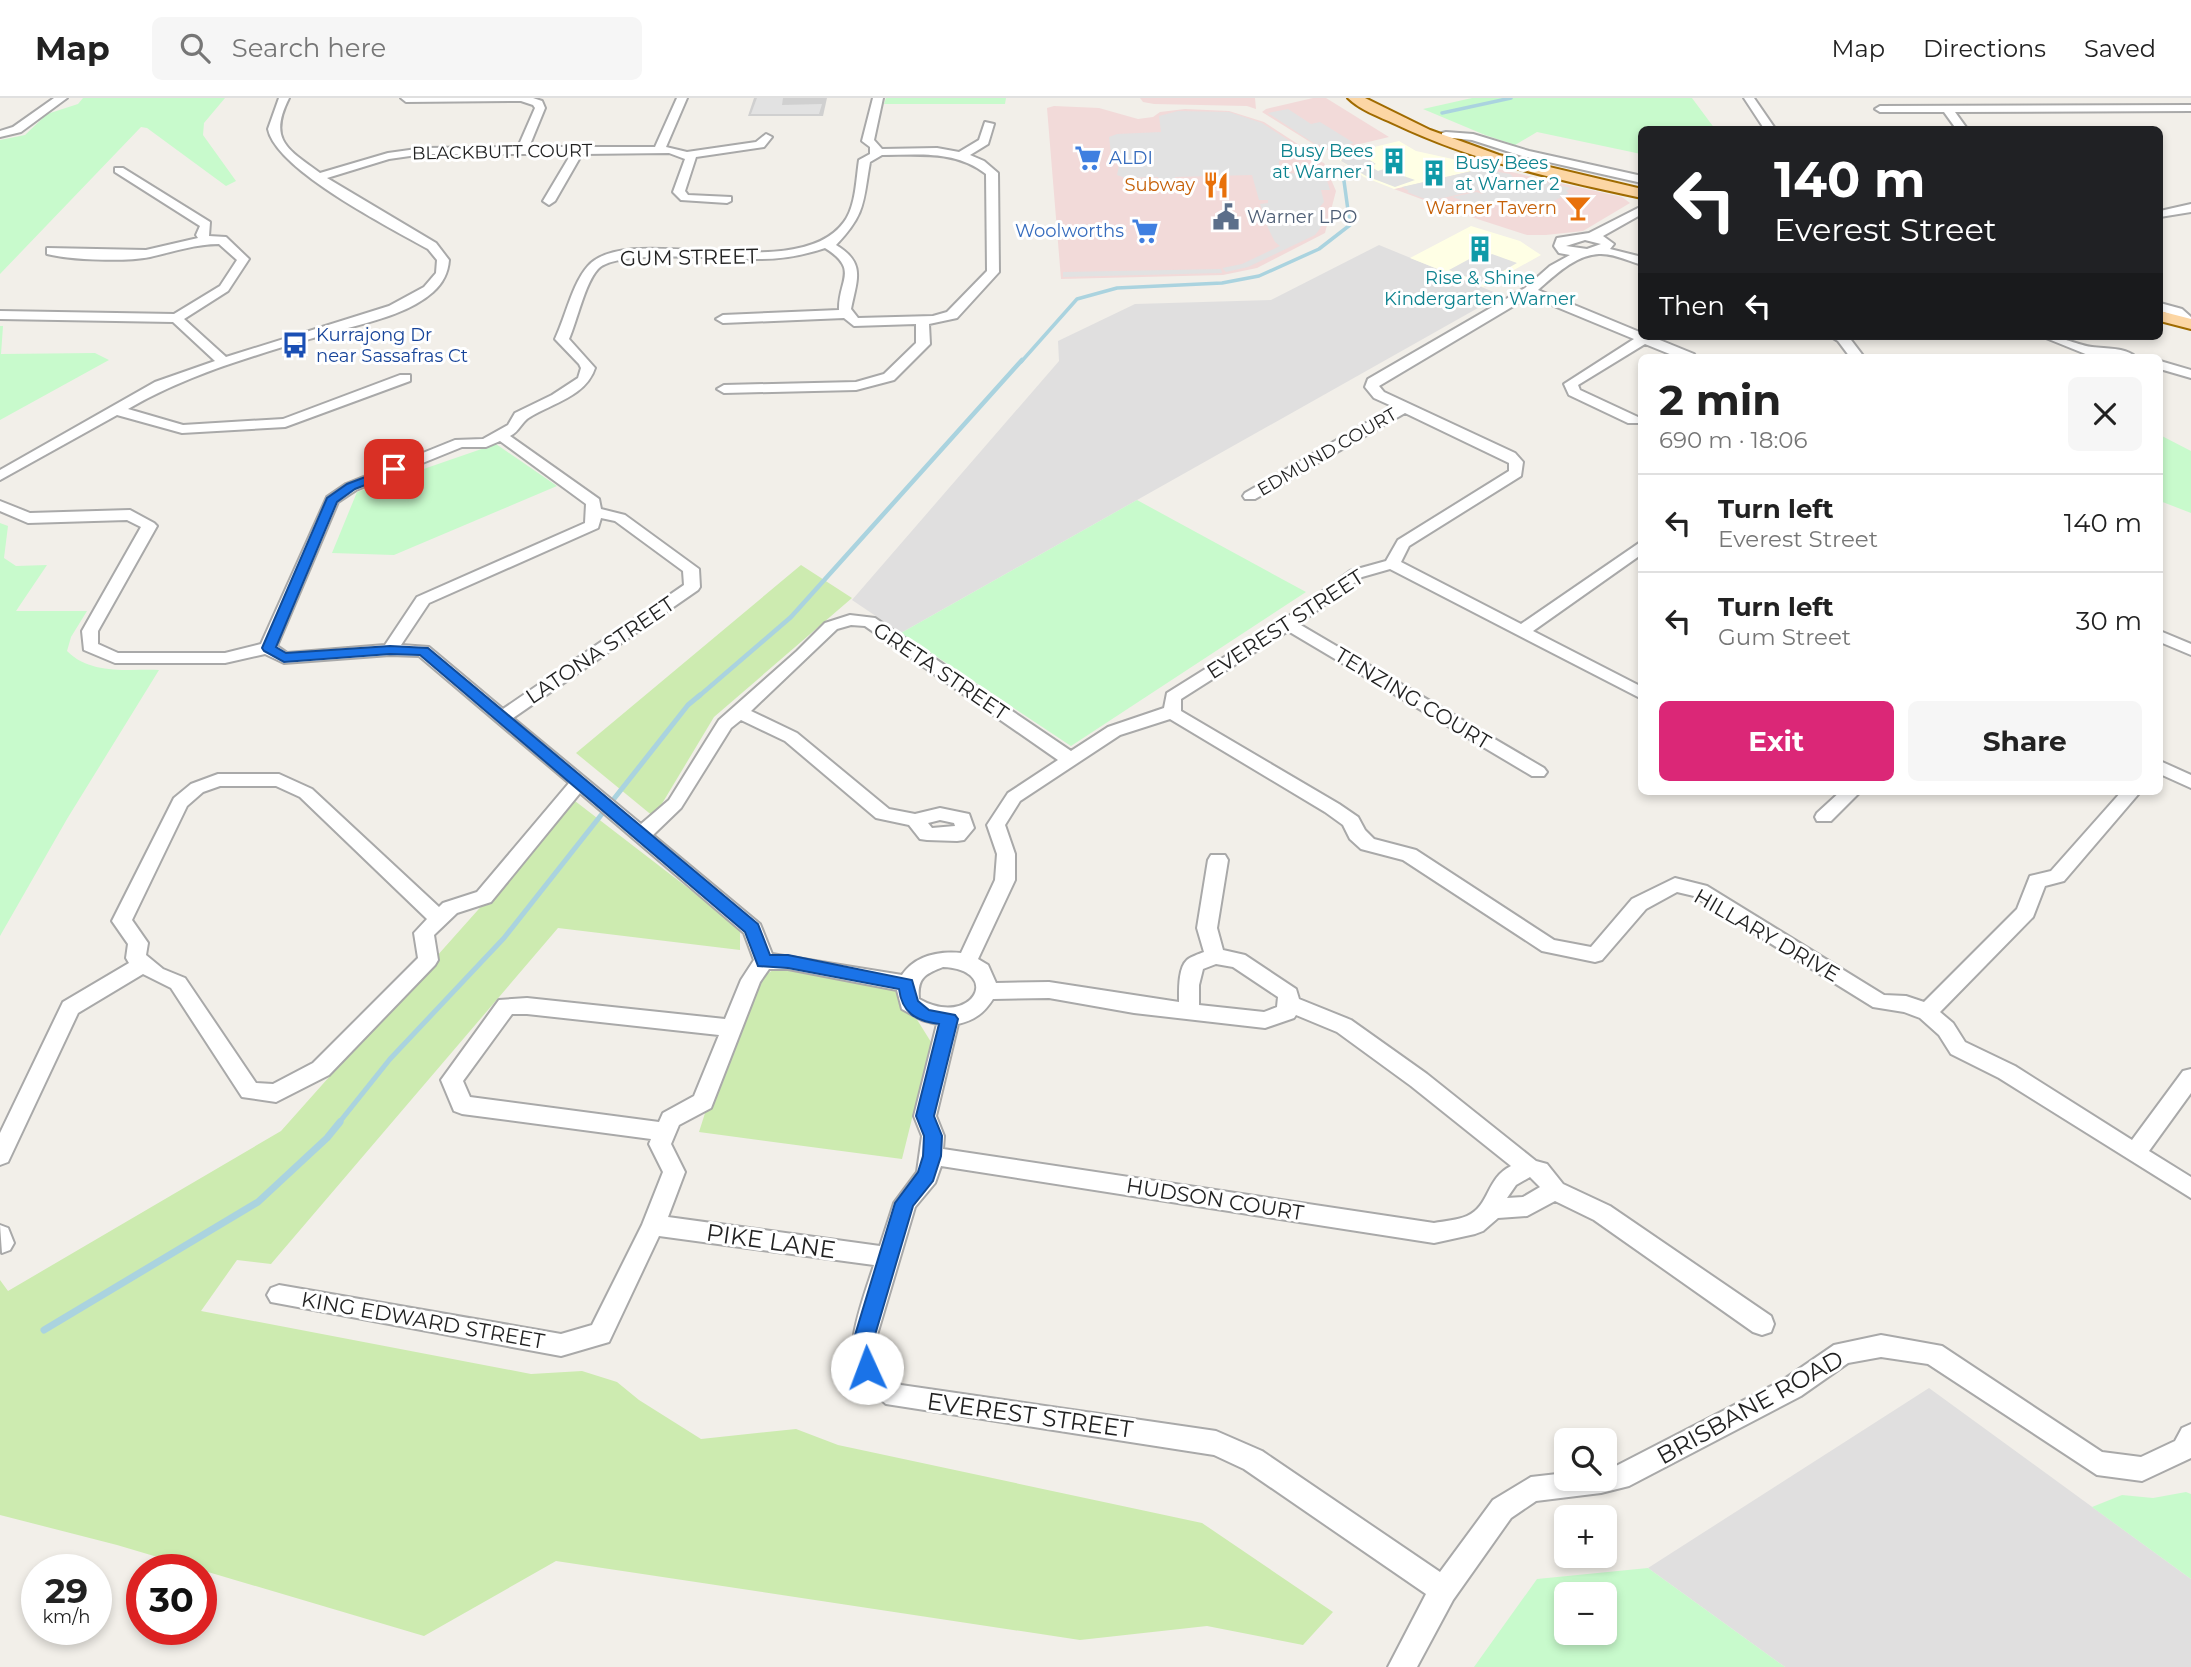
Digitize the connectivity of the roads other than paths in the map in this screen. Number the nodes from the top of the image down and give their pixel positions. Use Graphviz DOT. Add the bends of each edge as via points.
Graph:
graph roads {
  1 [pos="62,98"];
  2 [pos="285,98"];
  3 [pos="682,98"];
  4 [pos="878,98"];
  5 [pos="1355,98"];
  6 [pos="1377,98"];
  7 [pos="1749,98"];
  8 [pos="406,99"];
  9 [pos="2191,108"];
  10 [pos="1880,109"];
  11 [pos="1947,109"];
  12 [pos="989,124"];
  13 [pos="1768,126"];
  14 [pos="1960,126"];
  15 [pos="0,134"];
  16 [pos="1446,135"];
  17 [pos="766,137"];
  18 [pos="522,150"];
  19 [pos="579,150"];
  20 [pos="659,150"];
  21 [pos="876,152"];
  22 [pos="960,156"];
  23 [pos="689,157"];
  24 [pos="119,170"];
  25 [pos="319,177"];
  26 [pos="1638,179"];
  27 [pos="1638,185"];
  28 [pos="1638,193"];
  29 [pos="727,199"];
  30 [pos="549,201"];
  31 [pos="2191,208"];
  32 [pos="1638,211"];
  33 [pos="2163,213"];
  34 [pos="1638,223"];
  35 [pos="1591,237"];
  36 [pos="206,240"];
  37 [pos="826,244"];
  38 [pos="1605,246"];
  39 [pos="1563,250"];
  40 [pos="51,251"];
  41 [pos="1585,252"];
  42 [pos="1638,260"];
  43 [pos="1554,269"];
  44 [pos="1529,291"];
  45 [pos="2163,308"];
  46 [pos="847,314"];
  47 [pos="0,315"];
  48 [pos="176,317"];
  49 [pos="2163,317"];
  50 [pos="723,318"];
  51 [pos="922,321"];
  52 [pos="2191,323"];
  53 [pos="2163,325"];
  54 [pos="2191,332"];
  55 [pos="1638,337"];
  56 [pos="1641,340"];
  57 [pos="1646,340"];
  58 [pos="2056,340"];
  59 [pos="1681,354"];
  60 [pos="2084,354"];
  61 [pos="2119,354"];
  62 [pos="223,362"];
  63 [pos="2163,366"];
  64 [pos="2191,374"];
  65 [pos="405,378"];
  66 [pos="724,389"];
  67 [pos="1403,408"];
  68 [pos="115,410"];
  69 [pos="1633,420"];
  70 [pos="500,435"];
  71 [pos="0,476"];
  72 [pos="1250,496"];
  73 [pos="0,506"];
  74 [pos="594,512"];
  75 [pos="1638,550"];
  76 [pos="1392,564"];
  77 [pos="1289,624"];
  78 [pos="1521,632"];
  79 [pos="2163,637"];
  80 [pos="268,648"];
  81 [pos="390,650"];
  82 [pos="2191,650"];
  83 [pos="1638,692"];
  84 [pos="739,712"];
  85 [pos="1170,712"];
  86 [pos="503,717"];
  87 [pos="1072,760"];
  88 [pos="2163,768"];
  89 [pos="1538,772"];
  90 [pos="580,782"];
  91 [pos="2191,782"];
  92 [pos="1848,795"];
  93 [pos="2128,795"];
  94 [pos="598,799"];
  95 [pos="1824,817"];
  96 [pos="915,820"];
  97 [pos="634,828"];
  98 [pos="1218,860"];
  99 [pos="439,919"];
  100 [pos="1215,956"];
  101 [pos="764,961"];
  102 [pos="967,961"];
  103 [pos="145,964"];
  104 [pos="906,984"];
  105 [pos="987,991"];
  106 [pos="1289,1003"];
  107 [pos="1189,1010"];
  108 [pos="1927,1012"];
  109 [pos="949,1019"];
  110 [pos="732,1028"];
  111 [pos="2191,1077"];
  112 [pos="666,1132"];
  113 [pos="2135,1152"];
  114 [pos="0,1156"];
  115 [pos="932,1156"];
  116 [pos="1529,1168"];
  117 [pos="1554,1189"];
  118 [pos="2191,1189"];
  119 [pos="1493,1209"];
  120 [pos="653,1226"];
  121 [pos="889,1257"];
  122 [pos="279,1295"];
  123 [pos="1762,1324"];
  124 [pos="2191,1436"];
  125 [pos="1443,1590"];
  126 [pos="1402,1667"];
  1 -- 15 [label="street" via="47,104 23,126"];
  2 -- 25 [label="street" via="274,121 274,134 290,158"];
  3 -- 20 [label="street"];
  4 -- 21 [label="street" via="868,141 876,146"];
  5 -- 28 [label="main road" via="1463,150"];
  6 -- 16 [label="main road"];
  7 -- 13 [label="street"];
  8 -- 18 [label="street" via="522,99 538,103 540,108"];
  9 -- 11 [label="street"];
  10 -- 11 [label="street"];
  11 -- 14 [label="street"];
  12 -- 22 [label="street" via="984,142"];
  16 -- 26 [label="street" via="1473,137"];
  16 -- 27 [label="main road" via="1527,161"];
  17 -- 23 [label="street, BLACKBUTT COURT" via="760,145"];
  18 -- 19 [label="street, BLACKBUTT COURT"];
  18 -- 25 [label="street, BLACKBUTT COURT" via="424,151 388,156"];
  19 -- 20 [label="street, BLACKBUTT COURT"];
  19 -- 30 [label="street"];
  20 -- 23 [label="street, BLACKBUTT COURT"];
  21 -- 22 [label="street" via="934,151"];
  21 -- 37 [label="street" via="865,160 850,224"];
  22 -- 51 [label="street" via="992,173 993,272 952,315"];
  23 -- 29 [label="street" via="679,192 685,198"];
  24 -- 36 [label="street" via="206,225 202,235"];
  25 -- 62 [label="street" via="432,246 443,260 442,273 428,290 394,309"];
  31 -- 33 [label="street"];
  32 -- 35 [label="street"];
  34 -- 38 [label="street"];
  35 -- 38 [label="street"];
  35 -- 39 [label="street" via="1562,241"];
  36 -- 40 [label="street" via="146,254"];
  36 -- 48 [label="street" via="222,240 243,259 236,277 219,295"];
  37 -- 46 [label="street" via="846,256 852,272 844,309"];
  37 -- 70 [label="street, GUM STREET" via="764,256 636,254 610,257 595,265 562,339 583,358 588,368 583,380 520,416 514,428"];
  38 -- 41 [label="street"];
  38 -- 42 [label="street"];
  39 -- 41 [label="street"];
  39 -- 43 [label="street"];
  41 -- 43 [label="street"];
  43 -- 44 [label="street"];
  44 -- 55 [label="street"];
  44 -- 67 [label="street" via="1373,382 1375,392"];
  45 -- 52 [label="street"];
  46 -- 50 [label="street"];
  46 -- 51 [label="street" via="854,322"];
  47 -- 48 [label="street"];
  48 -- 62 [label="street"];
  49 -- 52 [label="main road"];
  51 -- 66 [label="street" via="923,344 889,377 856,386"];
  53 -- 54 [label="main road"];
  56 -- 69 [label="street" via="1571,384 1574,392"];
  57 -- 59 [label="street"];
  58 -- 60 [label="street"];
  60 -- 61 [label="street"];
  62 -- 68 [label="street" via="160,385"];
  63 -- 64 [label="street"];
  65 -- 68 [label="street" via="285,423 182,429"];
  67 -- 72 [label="street, EDMUND COURT"];
  67 -- 76 [label="street" via="1510,456 1517,468 1508,479 1403,543"];
  68 -- 71 [label="street"];
  70 -- 74 [label="street" via="594,502"];
  70 -- 80 [label="street, GUM STREET" via="486,443 460,443 351,487 332,500"];
  73 -- 80 [label="street" via="28,518 130,515 149,526 89,631 90,646 115,658 225,658"];
  74 -- 81 [label="street" via="593,525 423,600"];
  74 -- 86 [label="street, LATONA STREET" via="620,518 691,569 692,587"];
  75 -- 78 [label="street"];
  76 -- 77 [label="street, EVEREST STREET" via="1356,574"];
  76 -- 78 [label="street"];
  77 -- 85 [label="street, EVEREST STREET" via="1173,697"];
  77 -- 89 [label="street, TENZING COURT"];
  78 -- 83 [label="street"];
  79 -- 82 [label="street"];
  80 -- 81 [label="street" via="284,658"];
  81 -- 86 [label="street" via="423,651"];
  84 -- 87 [label="street, GRETA STREET" via="831,626 849,620 869,621"];
  84 -- 96 [label="street" via="791,737 883,814"];
  84 -- 97 [label="street, GRETA STREET" via="725,724 675,804"];
  85 -- 87 [label="street" via="1153,722 1114,731"];
  85 -- 108 [label="street, HILLARY DRIVE" via="1332,808 1351,821 1368,844 1409,855 1549,946 1595,955 1639,904 1675,885 1700,891 1880,1002"];
  86 -- 90 [label="street"];
  87 -- 102 [label="street" via="1014,797 996,825 1006,854 1005,880"];
  88 -- 91 [label="street"];
  90 -- 94 [label="street"];
  90 -- 99 [label="street" via="484,897 450,908"];
  92 -- 95 [label="street"];
  93 -- 108 [label="street" via="2057,876 2036,881 2026,912"];
  94 -- 97 [label="street"];
  97 -- 101 [label="street" via="753,929"];
  98 -- 100 [label="street" via="1207,928"];
  99 -- 103 [label="street" via="424,933 428,960 321,1069 276,1093 250,1091 178,983"];
  99 -- 103 [label="street" via="306,793 279,780 218,780 197,788 180,802 122,921 138,943 136,958"];
  100 -- 106 [label="street" via="1238,960 1289,994"];
  100 -- 107 [label="street" via="1194,965"];
  101 -- 104 [label="street"];
  101 -- 110 [label="street" via="751,980"];
  102 -- 104 [label="street" via="942,959 917,969"];
  102 -- 105 [label="street" via="987,981"];
  103 -- 114 [label="street" via="70,1008"];
  104 -- 109 [label="street" via="909,1003 925,1016"];
  105 -- 107 [label="street" via="1049,990"];
  105 -- 109 [label="street" via="978,1007"];
  106 -- 107 [label="street" via="1287,1012 1265,1020"];
  106 -- 116 [label="street" via="1343,1026"];
  108 -- 113 [label="street" via="1958,1048 2007,1072"];
  109 -- 115 [label="street" via="925,1116 933,1136"];
  110 -- 112 [label="street" via="703,1102 671,1119"];
  110 -- 112 [label="street" via="506,1006 452,1080 462,1105"];
  111 -- 113 [label="street"];
  112 -- 120 [label="street, KING EDWARD STREET" via="660,1144 674,1172"];
  113 -- 118 [label="street"];
  115 -- 119 [label="street, HUDSON COURT" via="1434,1233 1475,1224"];
  115 -- 121 [label="street, EVEREST STREET" via="927,1175 905,1203"];
  116 -- 117 [label="street" via="1539,1171"];
  116 -- 119 [label="street" via="1498,1187"];
  117 -- 119 [label="street, HUDSON COURT" via="1527,1206"];
  117 -- 123 [label="street" via="1602,1213"];
  120 -- 121 [label="street, PIKE LANE"];
  120 -- 122 [label="street, KING EDWARD STREET" via="600,1334 561,1345"];
  121 -- 125 [label="street, EVEREST STREET" via="865,1335 867,1368 895,1396 1216,1443 1252,1461"];
  124 -- 125 [label="street, BRISBANE ROAD" via="2184,1449 2142,1469 2097,1463 1933,1354 1881,1346 1843,1353 1792,1388 1620,1476 1531,1489 1502,1509"];
  125 -- 126 [label="street, BRISBANE ROAD"];
}
